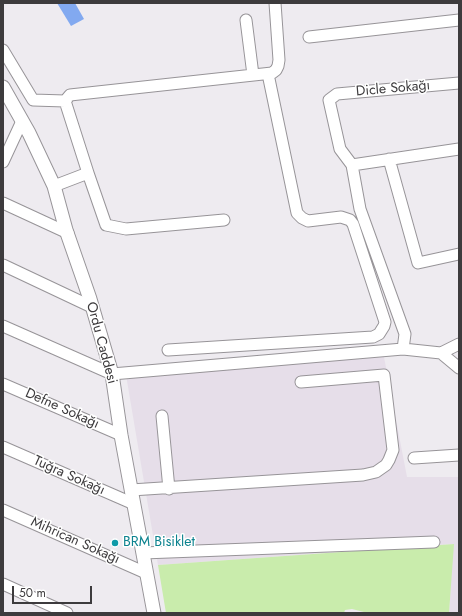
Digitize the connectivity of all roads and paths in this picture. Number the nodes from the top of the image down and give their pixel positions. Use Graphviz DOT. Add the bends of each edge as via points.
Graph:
graph roads {
  1 [pos="274,3"];
  2 [pos="246,20"];
  3 [pos="459,20"];
  4 [pos="310,37"];
  5 [pos="3,50"];
  6 [pos="268,74"];
  7 [pos="253,75"];
  8 [pos="459,83"];
  9 [pos="3,87"];
  10 [pos="65,101"];
  11 [pos="22,122"];
  12 [pos="459,148"];
  13 [pos="389,159"];
  14 [pos="3,162"];
  15 [pos="352,165"];
  16 [pos="88,173"];
  17 [pos="54,186"];
  18 [pos="3,203"];
  19 [pos="224,220"];
  20 [pos="68,233"];
  21 [pos="459,254"];
  22 [pos="3,265"];
  23 [pos="92,307"];
  24 [pos="3,326"];
  25 [pos="459,344"];
  26 [pos="403,349"];
  27 [pos="168,350"];
  28 [pos="441,353"];
  29 [pos="459,368"];
  30 [pos="112,374"];
  31 [pos="301,382"];
  32 [pos="3,384"];
  33 [pos="162,416"];
  34 [pos="121,435"];
  35 [pos="3,447"];
  36 [pos="459,455"];
  37 [pos="414,458"];
  38 [pos="169,488"];
  39 [pos="132,490"];
  40 [pos="134,504"];
  41 [pos="3,510"];
  42 [pos="434,542"];
  43 [pos="143,553"];
  44 [pos="146,573"];
  45 [pos="3,584"];
  46 [pos="67,613"];
  47 [pos="154,613"];
  1 -- 6 [label="street" via="279,60 276,70"];
  2 -- 7 [label="street"];
  3 -- 4 [label="street"];
  5 -- 10 [label="street" via="33,100"];
  6 -- 7 [label="street"];
  6 -- 27 [label="street" via="297,213 308,221 341,217 350,220 385,322 384,326 379,334 370,338"];
  7 -- 10 [label="street" via="70,95"];
  8 -- 15 [label="street, Dicle Sokağı" via="337,94 329,100 340,149"];
  9 -- 11 [label="main road, Ordu Caddesi"];
  10 -- 16 [label="street"];
  11 -- 14 [label="street"];
  11 -- 17 [label="main road, Ordu Caddesi"];
  12 -- 13 [label="street"];
  13 -- 15 [label="street"];
  13 -- 21 [label="street" via="418,263"];
  15 -- 26 [label="street" via="360,208 405,334"];
  16 -- 17 [label="street"];
  16 -- 19 [label="street" via="106,225 126,230"];
  17 -- 20 [label="main road, Ordu Caddesi"];
  18 -- 20 [label="street"];
  20 -- 23 [label="main road, Ordu Caddesi"];
  22 -- 23 [label="street"];
  23 -- 30 [label="main road, Ordu Caddesi"];
  24 -- 30 [label="street"];
  25 -- 28 [label="street"];
  26 -- 28 [label="street"];
  26 -- 30 [label="street"];
  28 -- 29 [label="street"];
  30 -- 34 [label="main road, Ordu Caddesi"];
  31 -- 38 [label="street" via="384,375 393,450 386,465 370,474"];
  32 -- 34 [label="street, Defne Sokağı"];
  33 -- 38 [label="street"];
  34 -- 39 [label="main road, Ordu Caddesi"];
  35 -- 40 [label="street, Tuğra Sokağı"];
  36 -- 37 [label="street"];
  38 -- 39 [label="street"];
  39 -- 40 [label="main road, Ordu Caddesi"];
  40 -- 43 [label="main road, Ordu Caddesi"];
  41 -- 44 [label="street, Mihrican Sokağı"];
  42 -- 43 [label="street"];
  43 -- 44 [label="main road, Ordu Caddesi"];
  44 -- 47 [label="main road, Ordu Caddesi"];
  45 -- 46 [label="street"];
}
